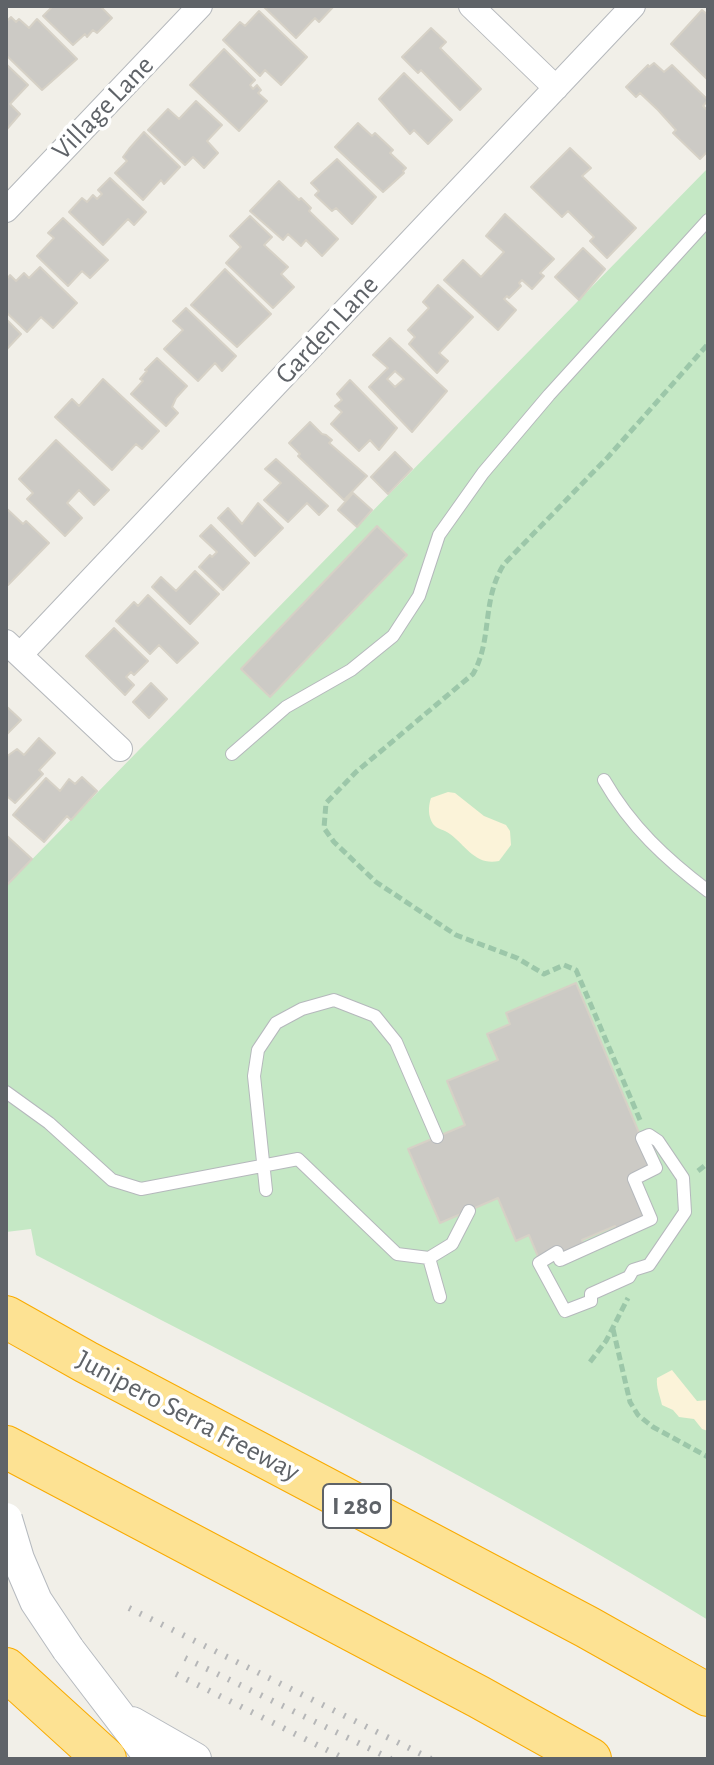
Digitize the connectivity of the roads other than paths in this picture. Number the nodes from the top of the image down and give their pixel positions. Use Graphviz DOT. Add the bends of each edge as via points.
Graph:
graph roads {
  1 [pos="200,6"];
  2 [pos="471,6"];
  3 [pos="633,6"];
  4 [pos="556,88"];
  5 [pos="6,210"];
  6 [pos="708,220"];
  7 [pos="13,648"];
  8 [pos="120,749"];
  9 [pos="232,754"];
  10 [pos="604,780"];
  11 [pos="708,891"];
  12 [pos="6,1092"];
  13 [pos="647,1136"];
  14 [pos="437,1137"];
  15 [pos="264,1165"];
  16 [pos="266,1190"];
  17 [pos="469,1211"];
  18 [pos="429,1258"];
  19 [pos="440,1297"];
  20 [pos="6,1317"];
  21 [pos="6,1447"];
  22 [pos="6,1519"];
  23 [pos="6,1669"];
  24 [pos="708,1695"];
  25 [pos="122,1718"];
  26 [pos="105,1759"];
  27 [pos="152,1759"];
  28 [pos="195,1759"];
  29 [pos="590,1759"];
  1 -- 5 [label="street, Village Lane"];
  2 -- 4 [label="street"];
  3 -- 4 [label="street, Garden Lane"];
  4 -- 7 [label="street, Garden Lane"];
  6 -- 9 [label="lane" via="483,473 439,535 419,596 393,636 351,670 286,707"];
  7 -- 8 [label="street"];
  10 -- 11 [label="lane" via="649,843"];
  12 -- 15 [label="lane" via="112,1180 141,1189"];
  13 -- 13 [label="lane" via="642,1138 656,1168 634,1179 651,1219 560,1260 557,1252 539,1263 565,1311 649,1265 685,1212 683,1178 658,1141"];
  14 -- 15 [label="lane" via="396,1042 375,1016 334,1000 276,1023 258,1050 254,1076"];
  15 -- 16 [label="lane"];
  15 -- 18 [label="lane" via="298,1159 397,1254"];
  17 -- 18 [label="lane" via="452,1244"];
  18 -- 19 [label="lane"];
  20 -- 24 [label="highway, Junipero Serra Freeway / I 280"];
  21 -- 29 [label="highway"];
  22 -- 25 [label="main road, bridge" via="36,1601"];
  23 -- 26 [label="highway"];
  25 -- 27 [label="main road"];
  25 -- 28 [label="main road"];
}
